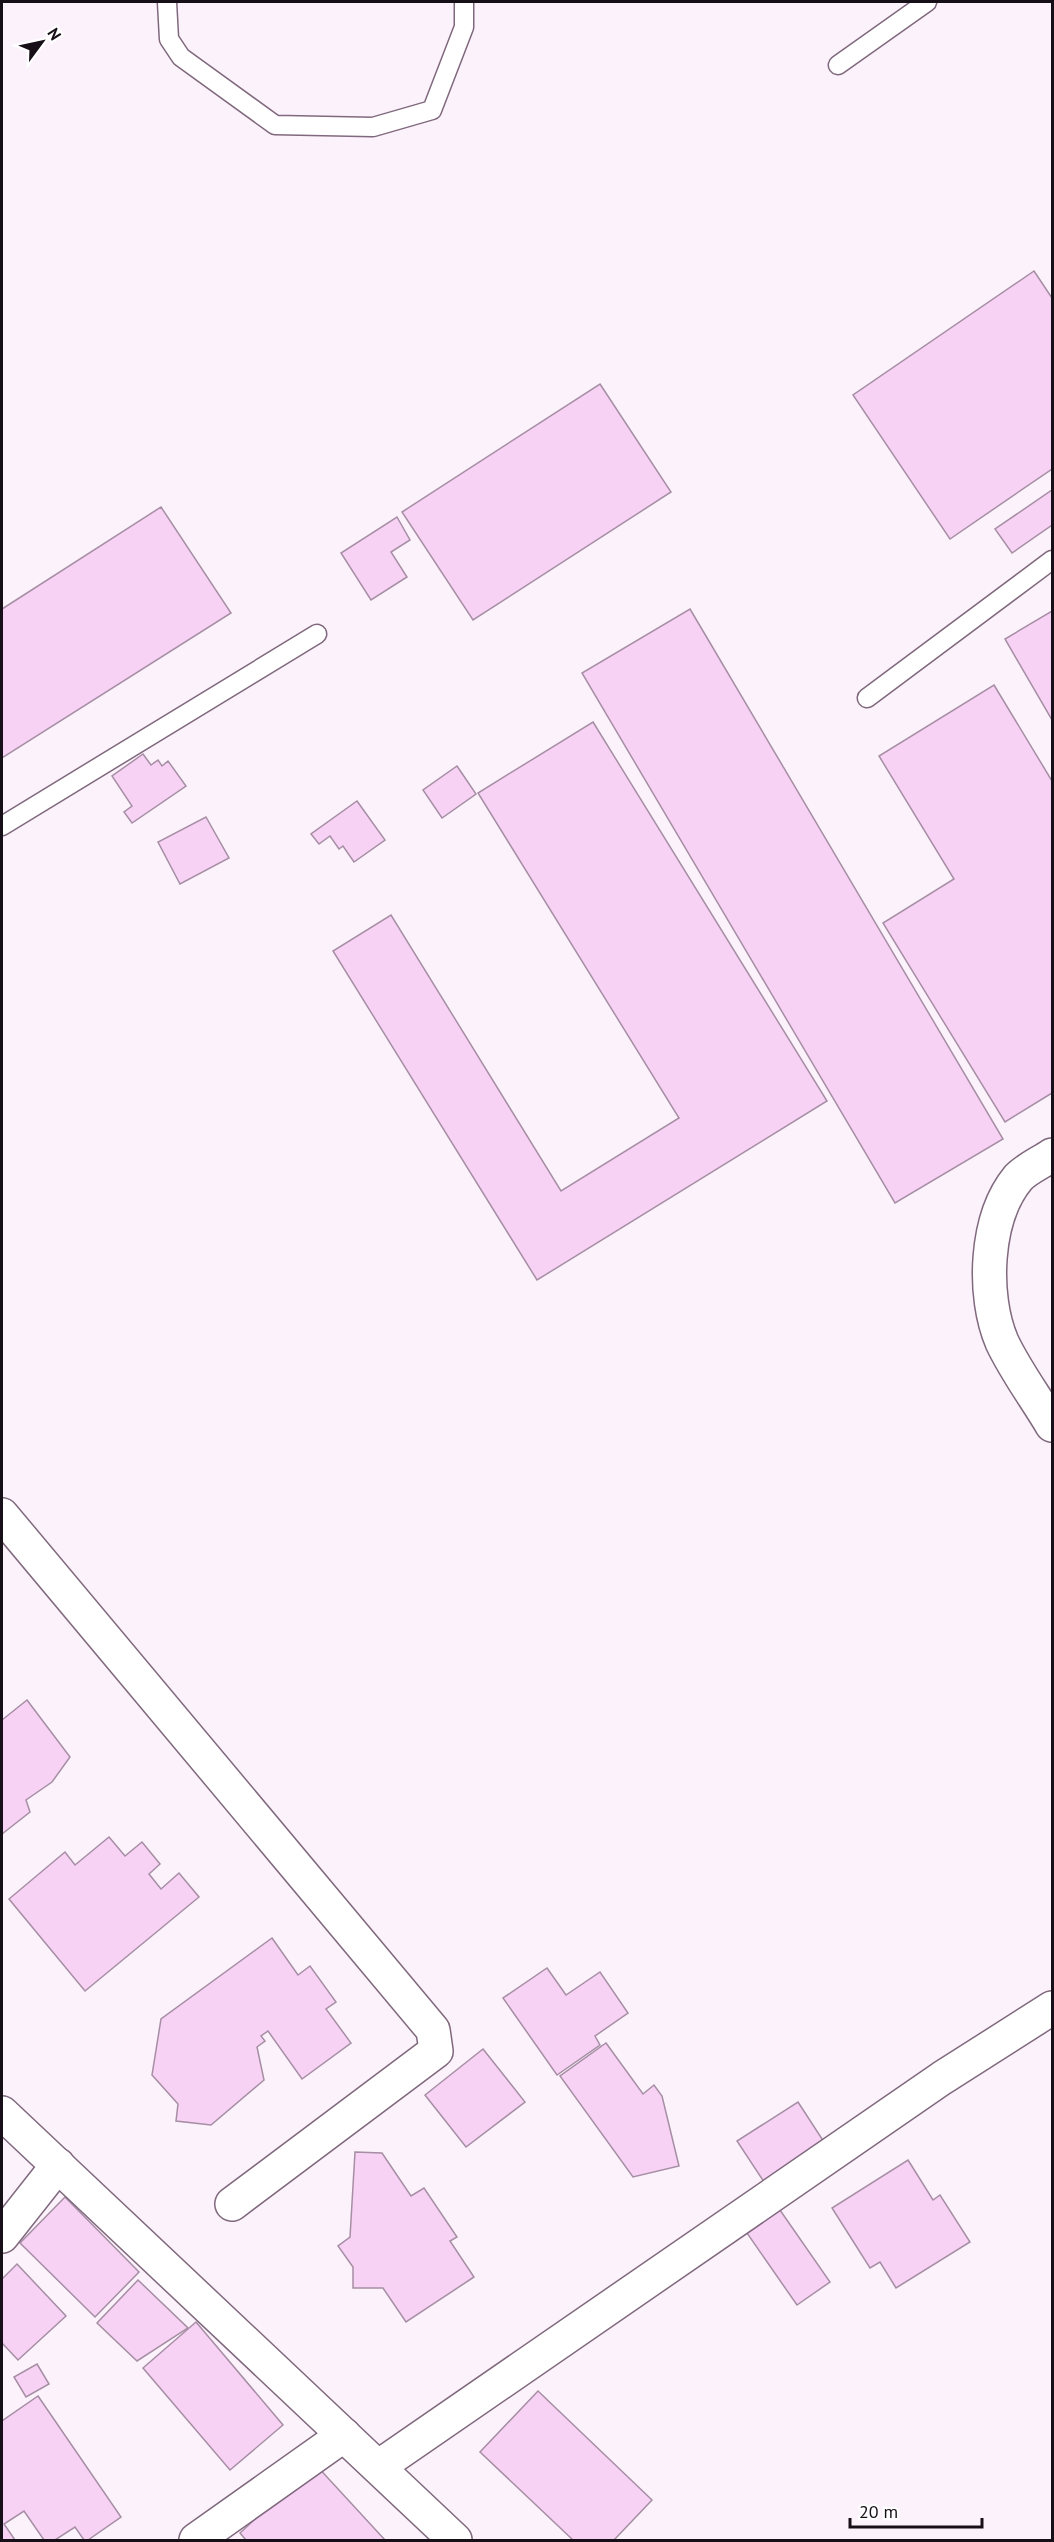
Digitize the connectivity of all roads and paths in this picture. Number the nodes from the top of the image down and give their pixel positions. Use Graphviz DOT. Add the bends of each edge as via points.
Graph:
graph roads {
  1 [pos="167,2"];
  2 [pos="464,2"];
  3 [pos="927,2"];
  4 [pos="838,65"];
  5 [pos="1053,560"];
  6 [pos="317,634"];
  7 [pos="867,698"];
  8 [pos="2,826"];
  9 [pos="1053,1155"];
  10 [pos="1053,1425"];
  11 [pos="2,1515"];
  12 [pos="1053,2008"];
  13 [pos="2,2113"];
  14 [pos="58,2165"];
  15 [pos="232,2204"];
  16 [pos="2,2236"];
  17 [pos="344,2435"];
  18 [pos="378,2467"];
  19 [pos="196,2541"];
  20 [pos="455,2541"];
  1 -- 2 [label="lane" via="169,39 181,57 275,125 373,127 432,110 464,27"];
  3 -- 4 [label="lane"];
  5 -- 7 [label="lane"];
  6 -- 8 [label="lane"];
  9 -- 10 [label="street" via="1019,1177 999,1212 991,1245 989,1290 1002,1341"];
  11 -- 15 [label="street" via="433,2030 436,2051"];
  12 -- 18 [label="street" via="933,2085"];
  13 -- 14 [label="street"];
  14 -- 16 [label="street"];
  14 -- 17 [label="street"];
  17 -- 18 [label="street"];
  17 -- 19 [label="street"];
  18 -- 20 [label="street"];
}
